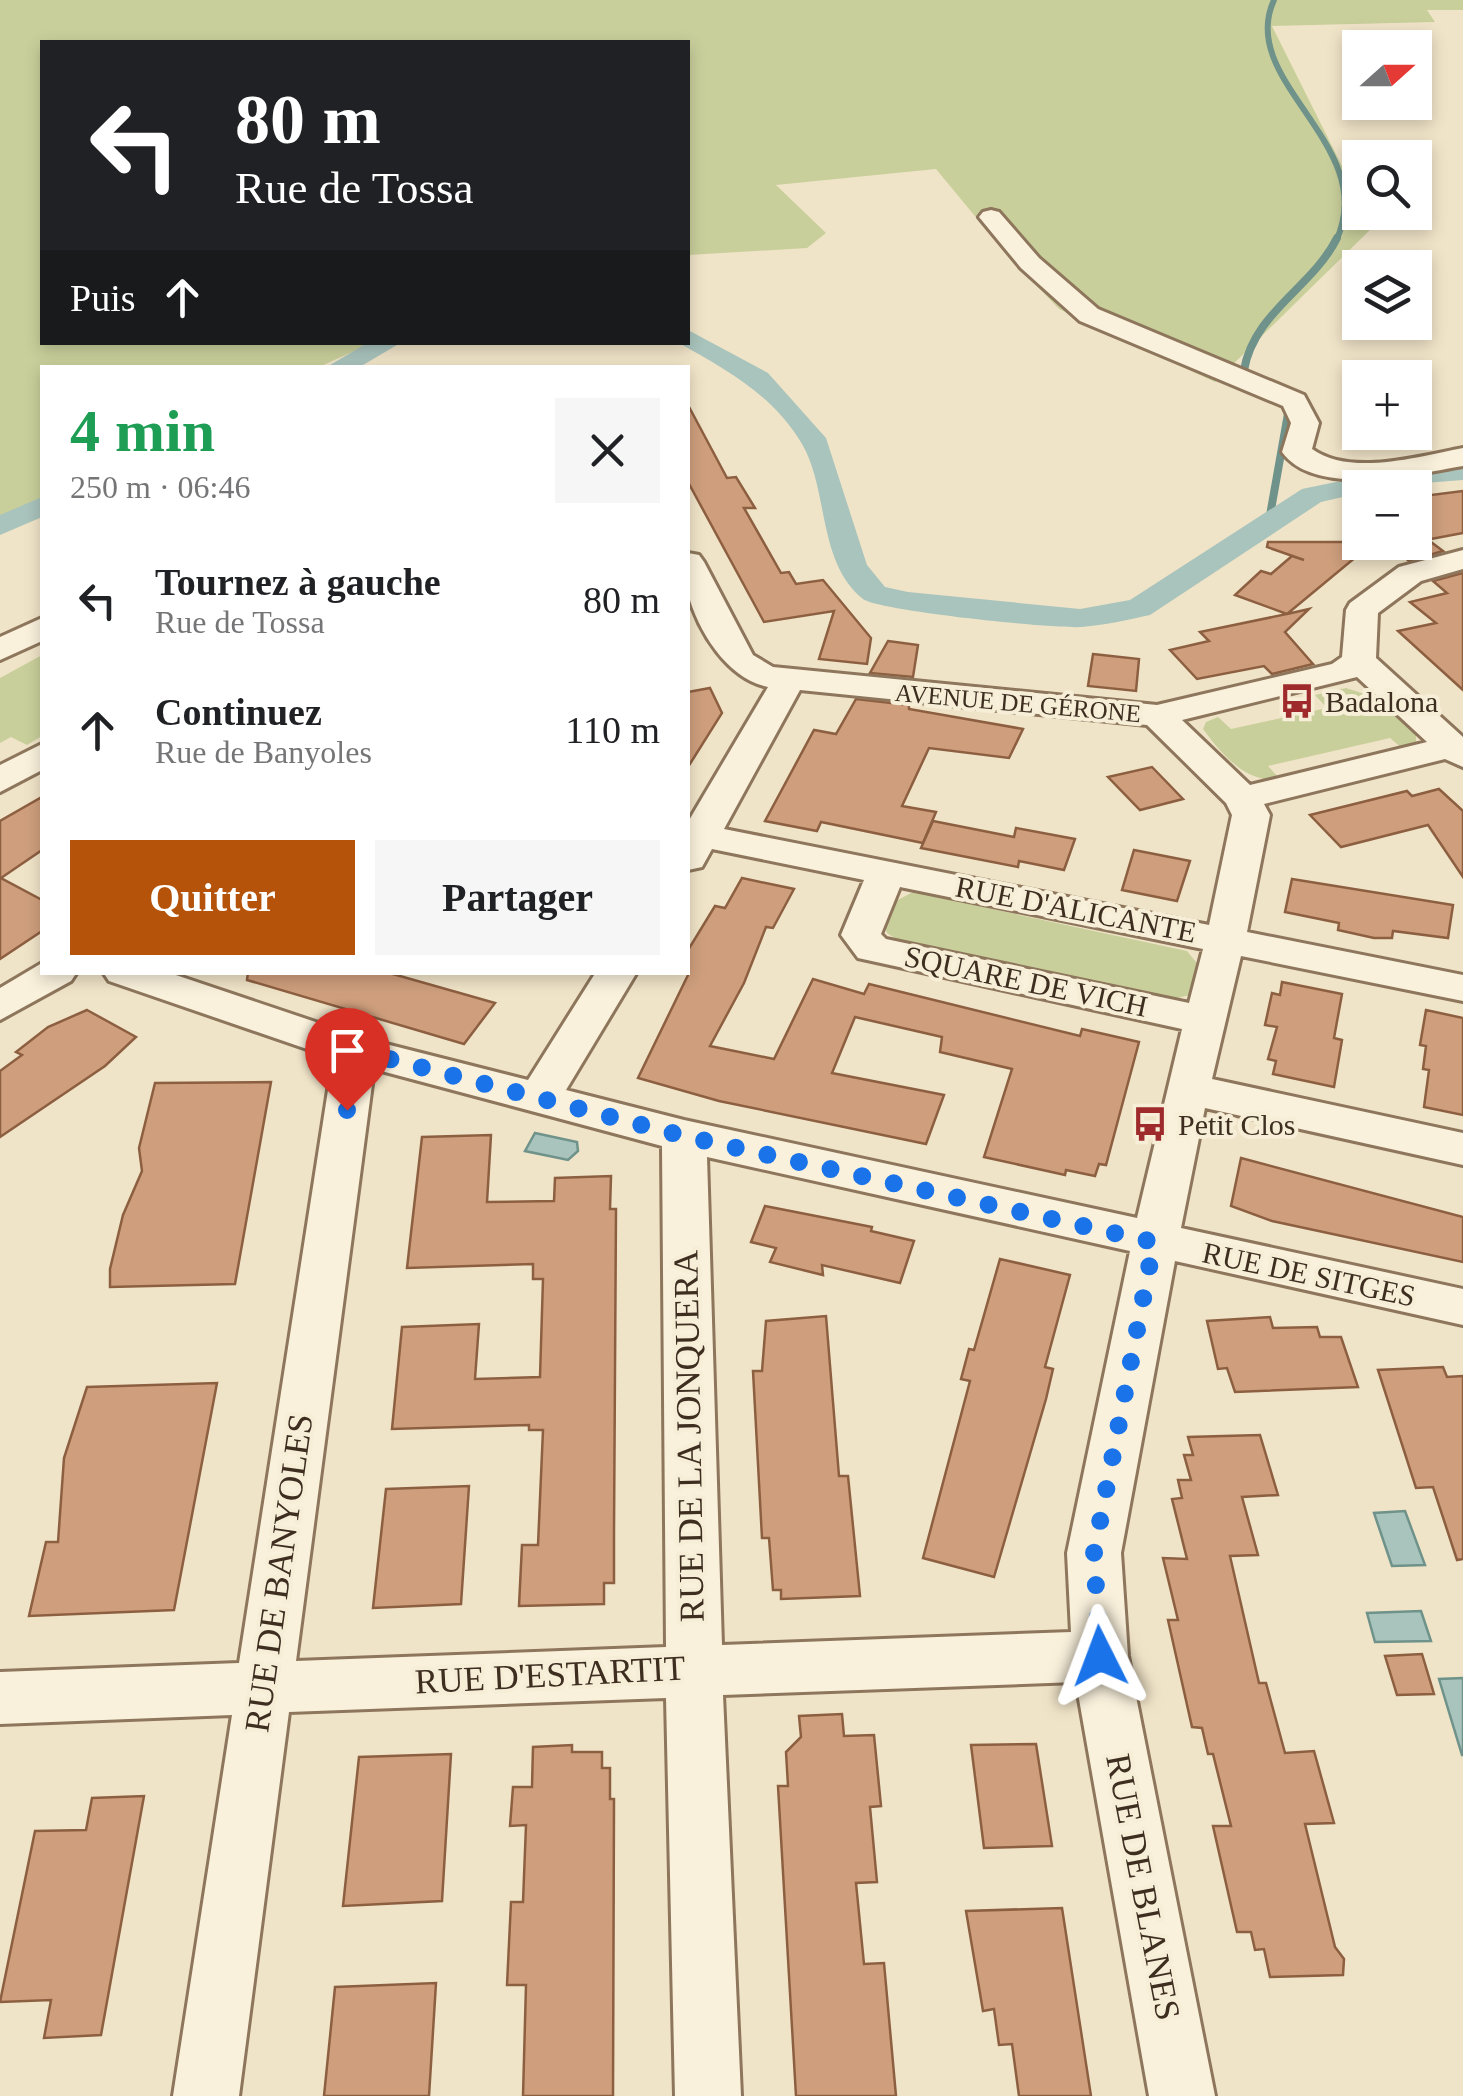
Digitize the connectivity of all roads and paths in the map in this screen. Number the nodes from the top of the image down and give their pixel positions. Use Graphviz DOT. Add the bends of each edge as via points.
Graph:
graph roads {
  1 [pos="991,217"];
  2 [pos="1463,458"];
  3 [pos="1463,559"];
  4 [pos="690,566"];
  5 [pos="40,629"];
  6 [pos="0,650"];
  7 [pos="1359,660"];
  8 [pos="788,681"];
  9 [pos="1156,716"];
  10 [pos="1457,752"];
  11 [pos="40,756"];
  12 [pos="0,781"];
  13 [pos="1242,798"];
  14 [pos="693,843"];
  15 [pos="887,872"];
  16 [pos="1226,938"];
  17 [pos="53,975"];
  18 [pos="132,975"];
  19 [pos="616,975"];
  20 [pos="1463,988"];
  21 [pos="0,1006"];
  22 [pos="1206,1020"];
  23 [pos="355,1050"];
  24 [pos="1188,1089"];
  25 [pos="540,1096"];
  26 [pos="684,1136"];
  27 [pos="1463,1149"];
  28 [pos="1154,1242"];
  29 [pos="1463,1307"];
  30 [pos="1100,1656"];
  31 [pos="694,1668"];
  32 [pos="262,1689"];
  33 [pos="0,1698"];
  34 [pos="206,2096"];
  35 [pos="708,2096"];
  36 [pos="1182,2096"];
  1 -- 2 [label="street" via="1089,315 1294,400 1305,423 1297,452 1318,468"];
  3 -- 7 [label="street" via="1410,574 1362,610"];
  4 -- 8 [label="street, AVENUE DE GÉRONE" via="739,660"];
  5 -- 6 [label="street"];
  7 -- 9 [label="street, AVENUE DE GÉRONE" via="1344,671"];
  7 -- 10 [label="street"];
  8 -- 9 [label="street, AVENUE DE GÉRONE"];
  8 -- 14 [label="street"];
  9 -- 13 [label="street"];
  10 -- 13 [label="street"];
  11 -- 12 [label="street"];
  13 -- 16 [label="street, RUE DE BLANES" via="1251,815"];
  14 -- 15 [label="street, RUE D'ALICANTE"];
  15 -- 16 [label="street, RUE D'ALICANTE"];
  15 -- 22 [label="street, SQUARE DE VICH" via="861,936 872,949"];
  16 -- 20 [label="street, RUE D'ALICANTE"];
  16 -- 22 [label="street, RUE DE BLANES"];
  17 -- 21 [label="street"];
  18 -- 23 [label="street"];
  19 -- 25 [label="street"];
  22 -- 24 [label="street, RUE DE BLANES"];
  23 -- 25 [label="street"];
  23 -- 32 [label="street, RUE DE BANYOLES"];
  24 -- 27 [label="street"];
  24 -- 28 [label="street, RUE DE BLANES"];
  25 -- 26 [label="street, RUE DE SITGES"];
  26 -- 28 [label="street, RUE DE SITGES"];
  26 -- 31 [label="street, RUE DE LA JONQUERA"];
  28 -- 29 [label="street, RUE DE SITGES"];
  28 -- 30 [label="street, RUE DE BLANES" via="1094,1553"];
  30 -- 31 [label="street, RUE D'ESTARTIT"];
  30 -- 36 [label="street, RUE DE BLANES"];
  31 -- 32 [label="street, RUE D'ESTARTIT"];
  31 -- 35 [label="street, RUE DE LA JONQUERA"];
  32 -- 33 [label="street, RUE D'ESTARTIT"];
  32 -- 34 [label="street, RUE DE BANYOLES"];
}
